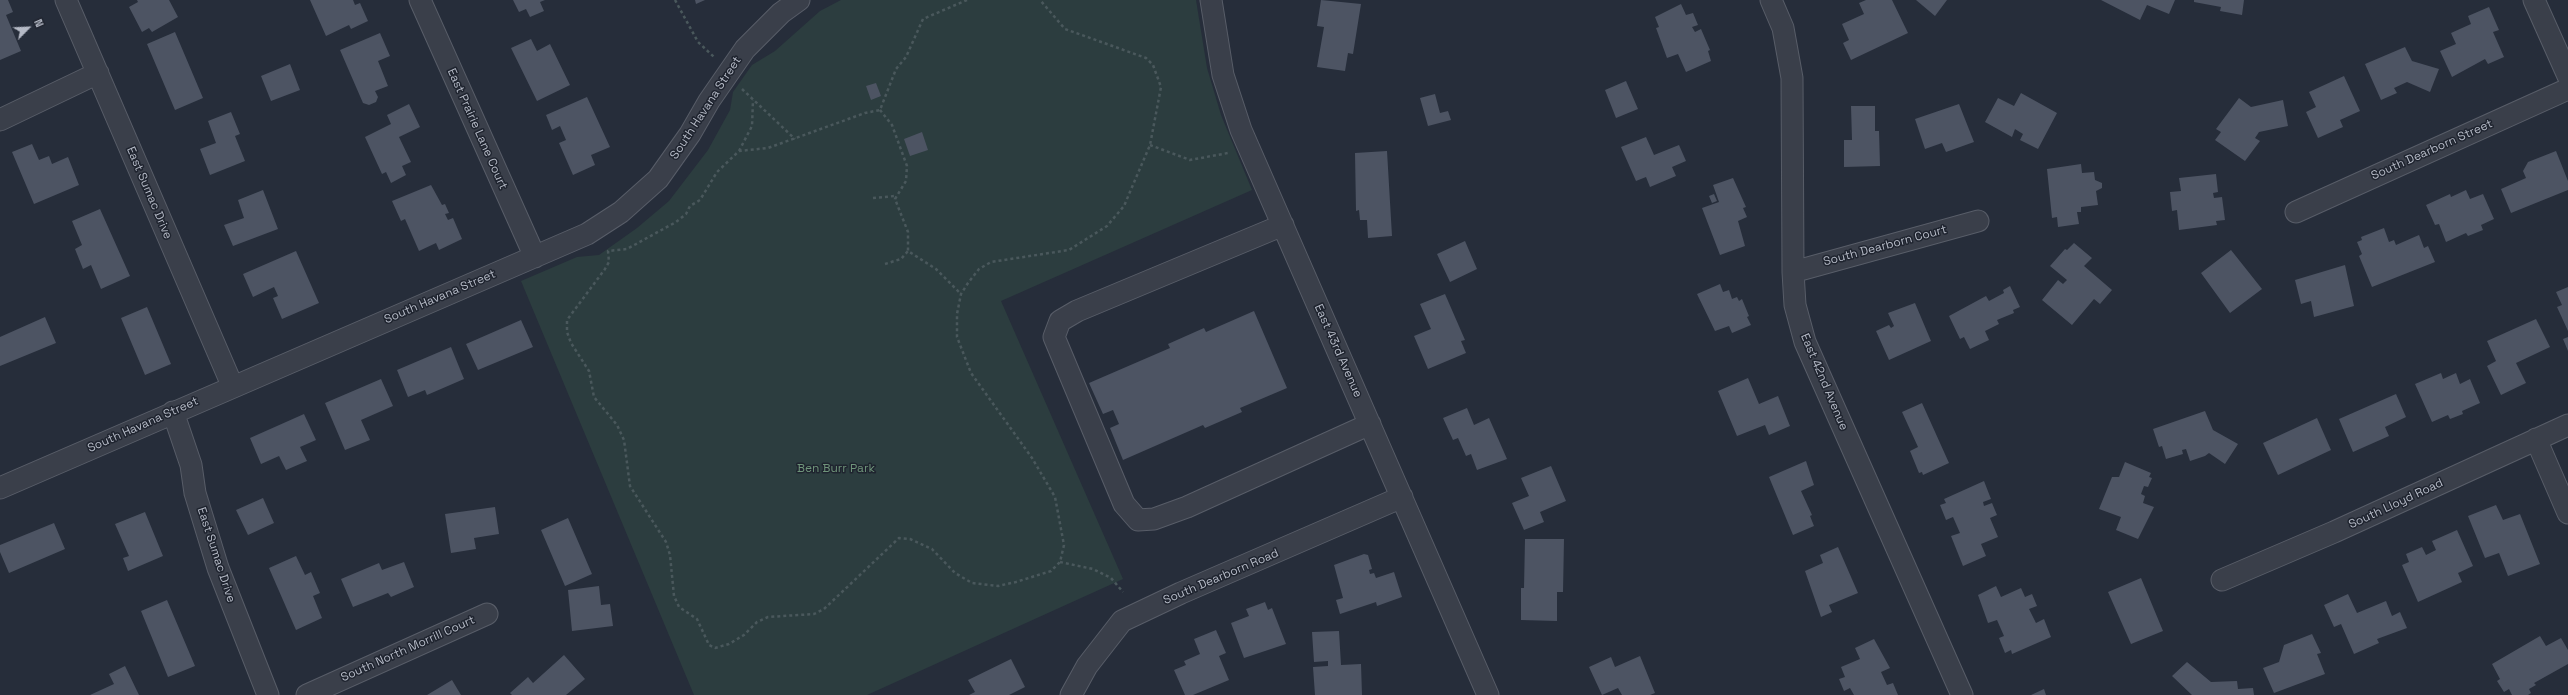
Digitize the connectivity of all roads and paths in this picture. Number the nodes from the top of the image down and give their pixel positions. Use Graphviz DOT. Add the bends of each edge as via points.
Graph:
graph roads {
  1 [pos="66,0"];
  2 [pos="420,0"];
  3 [pos="675,0"];
  4 [pos="799,0"];
  5 [pos="967,0"];
  6 [pos="1040,0"];
  7 [pos="1211,0"];
  8 [pos="1771,0"];
  9 [pos="2534,0"];
  10 [pos="729,69"];
  11 [pos="98,74"];
  12 [pos="2568,76"];
  13 [pos="742,88"];
  14 [pos="2568,89"];
  15 [pos="753,100"];
  16 [pos="880,110"];
  17 [pos="0,120"];
  18 [pos="795,139"];
  19 [pos="1150,145"];
  20 [pos="739,151"];
  21 [pos="1232,152"];
  22 [pos="895,196"];
  23 [pos="873,198"];
  24 [pos="2296,212"];
  25 [pos="1978,221"];
  26 [pos="1283,225"];
  27 [pos="908,251"];
  28 [pos="535,257"];
  29 [pos="885,264"];
  30 [pos="1793,272"];
  31 [pos="961,294"];
  32 [pos="232,385"];
  33 [pos="173,412"];
  34 [pos="1370,424"];
  35 [pos="2568,424"];
  36 [pos="2536,439"];
  37 [pos="0,488"];
  38 [pos="1402,497"];
  39 [pos="2568,513"];
  40 [pos="1060,562"];
  41 [pos="2222,580"];
  42 [pos="1123,592"];
  43 [pos="487,614"];
  44 [pos="268,695"];
  45 [pos="307,695"];
  46 [pos="1071,695"];
  47 [pos="1488,695"];
  48 [pos="1962,695"];
  1 -- 11 [label="street, East Sumac Drive"];
  2 -- 28 [label="street, East Prairie Lane Court"];
  3 -- 10 [label="path" via="698,42"];
  4 -- 10 [label="street, South Havana Street" via="781,13"];
  5 -- 16 [label="path" via="923,19 906,57 896,69"];
  6 -- 19 [label="path" via="1065,29 1135,53 1153,65 1161,87"];
  7 -- 26 [label="street, East 43rd Avenue" via="1223,75 1241,130"];
  8 -- 30 [label="street, East 42nd Avenue" via="1783,28 1792,78"];
  9 -- 12 [label="street"];
  10 -- 28 [label="street, South Havana Street" via="690,134 658,179 621,212 592,231"];
  11 -- 17 [label="street"];
  11 -- 32 [label="street, East Sumac Drive"];
  13 -- 15 [label="path"];
  14 -- 24 [label="street, South Dearborn Street"];
  15 -- 18 [label="path"];
  15 -- 20 [label="path" via="752,126"];
  16 -- 18 [label="path" via="865,113"];
  16 -- 22 [label="path" via="892,125 907,166 906,181"];
  18 -- 20 [label="path" via="768,148"];
  19 -- 21 [label="path" via="1190,160"];
  19 -- 31 [label="path" via="1124,206 1107,226 1069,250 1008,257 991,262 979,269"];
  20 -- 40 [label="path" via="717,172 700,200 690,206 686,214 676,222 627,249 608,252 609,262 605,269 567,320 567,332 589,371 594,397 617,425 624,440 630,486 666,542 674,596 679,607 697,619 709,645 715,648 730,644 757,622 768,617 814,614 824,609 899,538 910,539 932,549 955,573 972,583 998,586 1016,582 1051,572"];
  22 -- 23 [label="path"];
  22 -- 27 [label="path" via="908,232"];
  25 -- 30 [label="street, South Dearborn Court"];
  26 -- 34 [label="street, East 43rd Avenue"];
  26 -- 34 [label="street" via="1077,311 1060,321 1054,337 1124,504 1138,520 1154,519 1187,507"];
  27 -- 29 [label="path" via="901,258"];
  27 -- 31 [label="path" via="936,269"];
  28 -- 32 [label="street, South Havana Street"];
  30 -- 48 [label="street, East 42nd Avenue" via="1795,305 1805,342"];
  31 -- 40 [label="path" via="957,314 957,337 961,353 971,373 1032,458 1054,497 1064,545"];
  32 -- 33 [label="street, South Havana Street"];
  33 -- 37 [label="street, South Havana Street"];
  33 -- 44 [label="street, East Sumac Drive" via="192,465 195,493 218,568"];
  34 -- 38 [label="street, East 43rd Avenue"];
  35 -- 36 [label="street, South Lloyd Road"];
  36 -- 39 [label="street"];
  36 -- 41 [label="street, South Lloyd Road" via="2334,532"];
  38 -- 46 [label="street, South Dearborn Road" via="1122,621 1087,666"];
  38 -- 47 [label="street, East 43rd Avenue"];
  40 -- 42 [label="path" via="1093,569 1111,578"];
  43 -- 45 [label="street, South North Morrill Court"];
}
